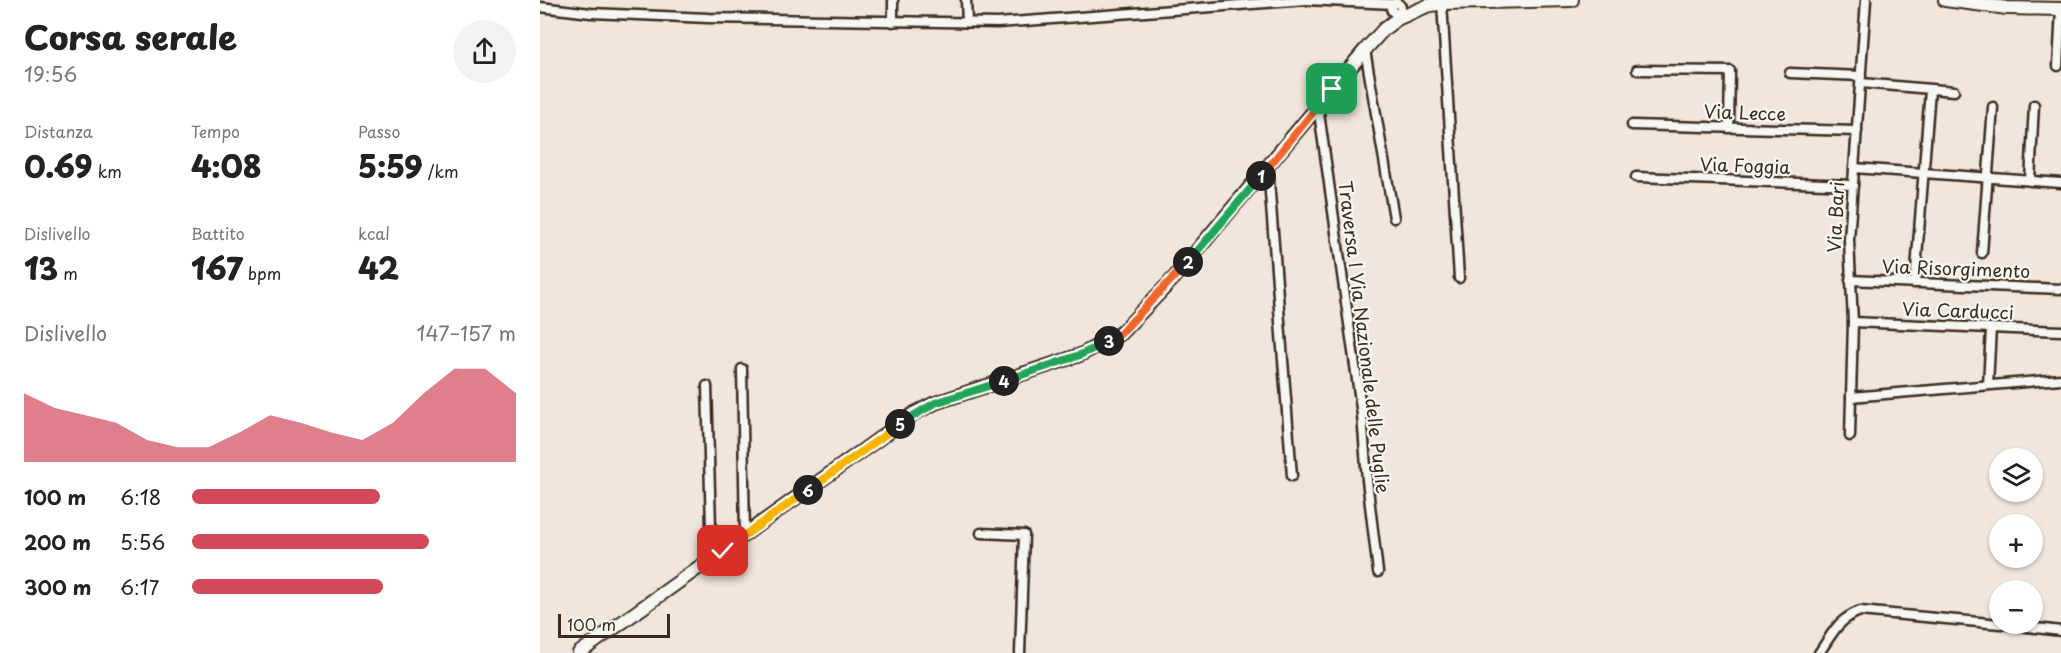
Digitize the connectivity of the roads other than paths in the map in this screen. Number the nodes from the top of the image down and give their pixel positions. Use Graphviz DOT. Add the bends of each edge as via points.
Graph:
graph roads {
  1 [pos="893,0"];
  2 [pos="966,0"];
  3 [pos="1306,0"];
  4 [pos="1325,0"];
  5 [pos="1572,0"];
  6 [pos="1866,0"];
  7 [pos="1945,0"];
  8 [pos="1505,1"];
  9 [pos="1975,2"];
  10 [pos="1442,3"];
  11 [pos="2055,6"];
  12 [pos="1395,7"];
  13 [pos="540,8"];
  14 [pos="1417,9"];
  15 [pos="894,22"];
  16 [pos="967,22"];
  17 [pos="1389,26"];
  18 [pos="1365,50"];
  19 [pos="2058,66"];
  20 [pos="1637,70"];
  21 [pos="1790,73"];
  22 [pos="1861,80"];
  23 [pos="1930,90"];
  24 [pos="1954,91"];
  25 [pos="2034,105"];
  26 [pos="1318,106"];
  27 [pos="1993,107"];
  28 [pos="1632,125"];
  29 [pos="1730,128"];
  30 [pos="1857,131"];
  31 [pos="1268,167"];
  32 [pos="1854,168"];
  33 [pos="1924,174"];
  34 [pos="1636,177"];
  35 [pos="1987,178"];
  36 [pos="2030,181"];
  37 [pos="2061,183"];
  38 [pos="1853,185"];
  39 [pos="1394,218"];
  40 [pos="1982,253"];
  41 [pos="1459,278"];
  42 [pos="1850,280"];
  43 [pos="1915,284"];
  44 [pos="2061,289"];
  45 [pos="1853,322"];
  46 [pos="1990,328"];
  47 [pos="2061,330"];
  48 [pos="741,369"];
  49 [pos="2061,379"];
  50 [pos="1988,385"];
  51 [pos="707,387"];
  52 [pos="1851,397"];
  53 [pos="1850,436"];
  54 [pos="1292,476"];
  55 [pos="981,533"];
  56 [pos="745,535"];
  57 [pos="723,551"];
  58 [pos="1378,573"];
  59 [pos="1989,623"];
  60 [pos="2043,629"];
  61 [pos="2061,631"];
  62 [pos="583,651"];
  63 [pos="568,653"];
  64 [pos="1020,653"];
  65 [pos="1819,653"];
  1 -- 15 [label="street"];
  2 -- 16 [label="street"];
  3 -- 4 [label="street"];
  3 -- 16 [label="street" via="998,23"];
  4 -- 12 [label="street"];
  5 -- 8 [label="main road"];
  6 -- 22 [label="street, Via Bari"];
  7 -- 9 [label="main road"];
  8 -- 10 [label="main road"];
  9 -- 11 [label="main road" via="2007,8"];
  10 -- 14 [label="main road"];
  10 -- 41 [label="street"];
  11 -- 19 [label="street"];
  12 -- 14 [label="street"];
  12 -- 17 [label="street"];
  13 -- 15 [label="street" via="708,18"];
  14 -- 17 [label="main road"];
  15 -- 16 [label="street"];
  17 -- 18 [label="main road"];
  18 -- 26 [label="main road"];
  18 -- 39 [label="street"];
  20 -- 29 [label="street" via="1730,71"];
  21 -- 22 [label="street"];
  22 -- 23 [label="street"];
  22 -- 30 [label="street, Via Bari"];
  23 -- 24 [label="street"];
  23 -- 33 [label="street"];
  25 -- 36 [label="street"];
  26 -- 31 [label="main road"];
  26 -- 58 [label="street, Traversa I Via Nazionale delle Puglie" via="1362,415"];
  27 -- 35 [label="street"];
  28 -- 29 [label="street, Via Lecce"];
  29 -- 30 [label="street, Via Lecce"];
  30 -- 32 [label="street, Via Bari"];
  31 -- 54 [label="street"];
  31 -- 56 [label="main road" via="1174,278 1120,334 1080,355 915,413"];
  32 -- 33 [label="street"];
  32 -- 38 [label="street, Via Bari"];
  33 -- 35 [label="street"];
  33 -- 43 [label="street"];
  34 -- 38 [label="street, Via Foggia"];
  35 -- 36 [label="street"];
  35 -- 40 [label="street"];
  36 -- 37 [label="street"];
  38 -- 42 [label="street, Via Bari"];
  42 -- 43 [label="street, Via Risorgimento"];
  42 -- 45 [label="street, Via Bari"];
  43 -- 44 [label="street, Via Risorgimento"];
  45 -- 46 [label="street, Via Carducci"];
  45 -- 52 [label="street, Via Bari"];
  46 -- 47 [label="street, Via Carducci"];
  46 -- 50 [label="street"];
  48 -- 56 [label="street"];
  49 -- 50 [label="street"];
  50 -- 52 [label="street"];
  51 -- 57 [label="street" via="711,527"];
  52 -- 53 [label="street, Via Bari"];
  55 -- 64 [label="street" via="1024,535"];
  56 -- 57 [label="main road"];
  57 -- 62 [label="main road"];
  59 -- 65 [label="street" via="1860,610 1839,623"];
  60 -- 61 [label="street"];
  62 -- 63 [label="main road"];
}
